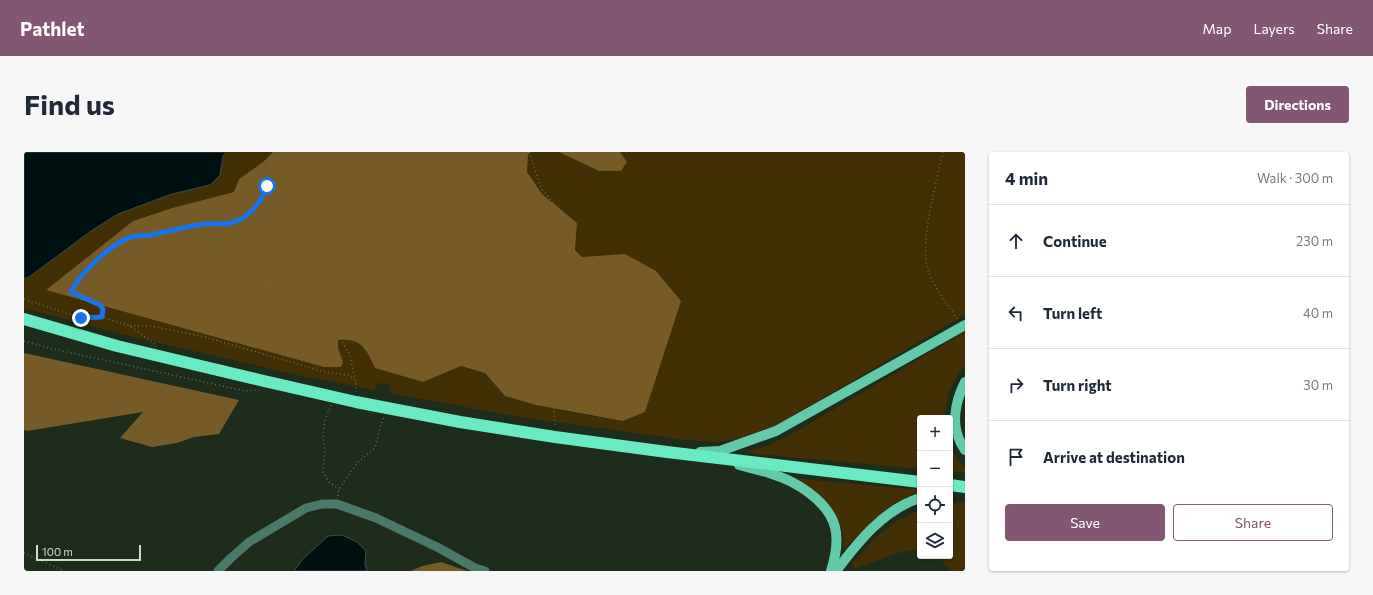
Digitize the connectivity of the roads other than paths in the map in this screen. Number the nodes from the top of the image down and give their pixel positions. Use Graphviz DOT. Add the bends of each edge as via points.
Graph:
graph roads {
  1 [pos="24,319"];
  2 [pos="964,325"];
  3 [pos="965,382"];
  4 [pos="965,450"];
  5 [pos="667,452"];
  6 [pos="730,460"];
  7 [pos="917,482"];
  8 [pos="953,486"];
  9 [pos="965,488"];
  10 [pos="953,491"];
  11 [pos="917,499"];
  12 [pos="218,571"];
  13 [pos="485,571"];
  14 [pos="831,571"];
  15 [pos="836,571"];
  1 -- 5 [label="highway" via="117,346 356,402 460,422"];
  2 -- 5 [label="main road" via="776,431 720,451"];
  3 -- 4 [label="main road" via="956,409 955,426"];
  5 -- 6 [label="highway"];
  6 -- 7 [label="highway"];
  6 -- 14 [label="main road" via="739,465 774,474 797,485 820,502 828,511 835,528 836,557"];
  8 -- 9 [label="highway"];
  9 -- 10 [label="main road"];
  11 -- 15 [label="main road" via="896,509 883,519"];
  12 -- 13 [label="street" via="248,542 306,508 322,504 337,504 376,518"];
}
